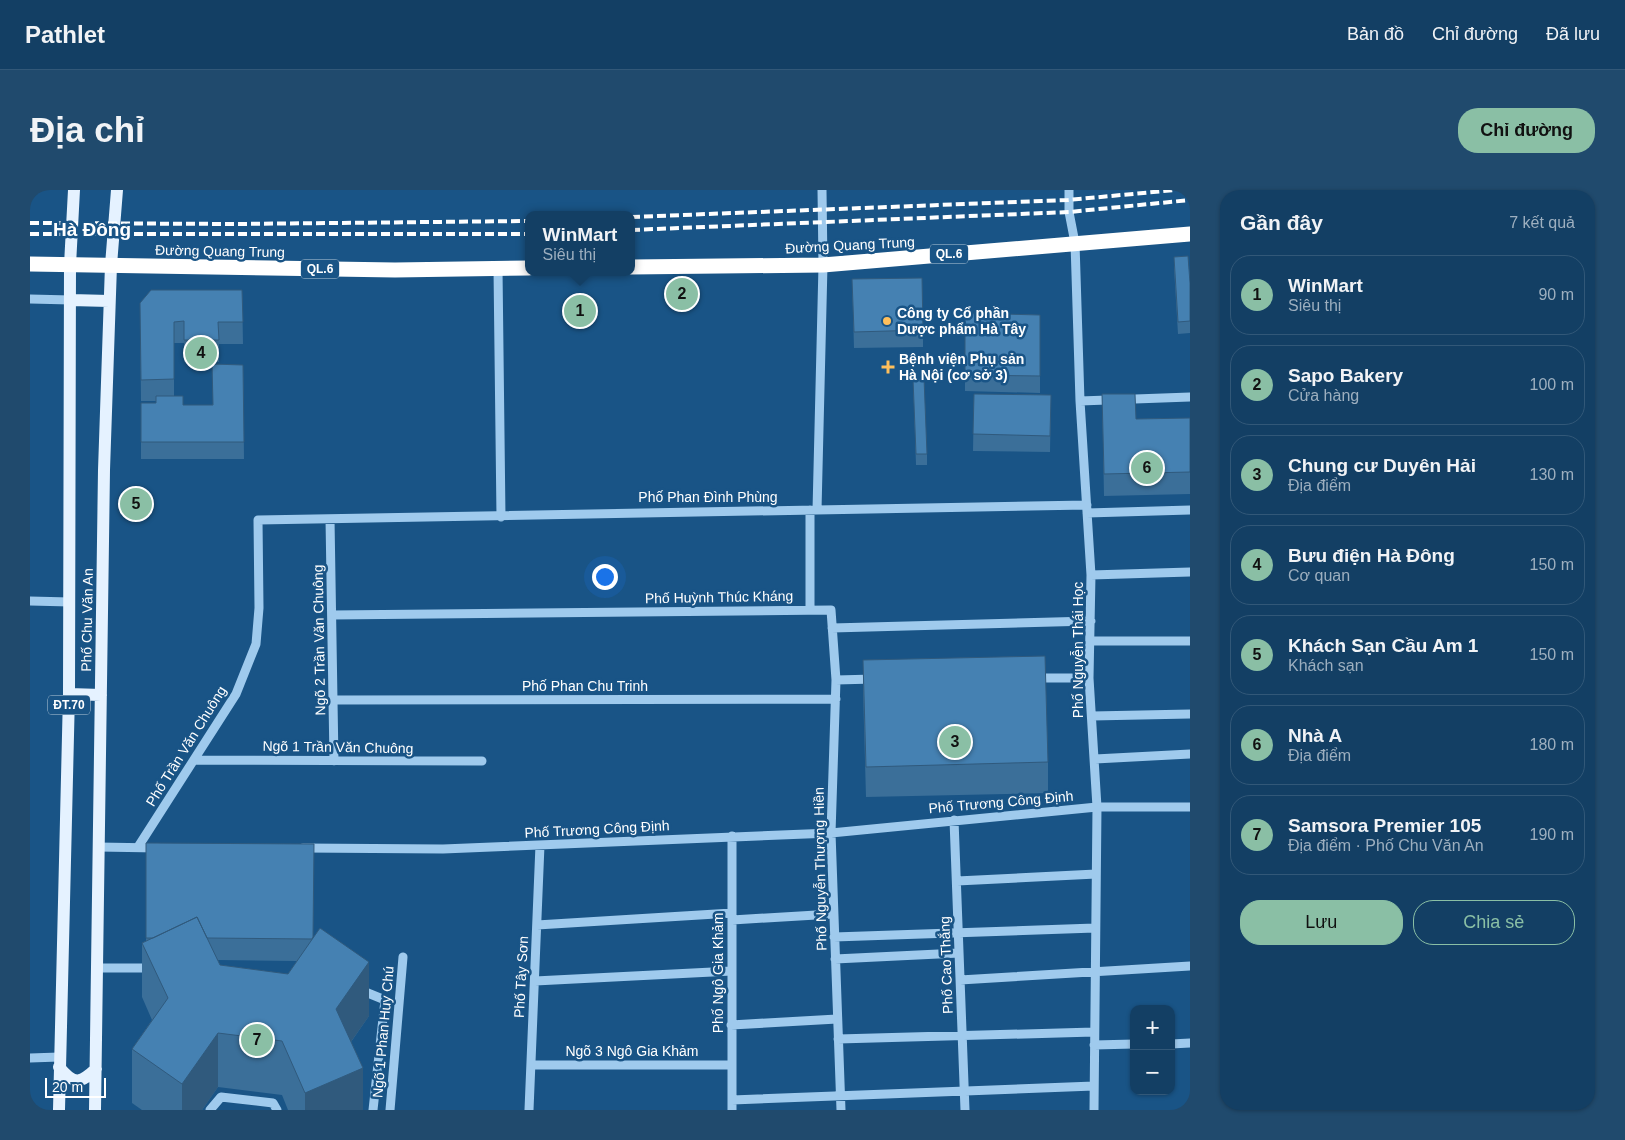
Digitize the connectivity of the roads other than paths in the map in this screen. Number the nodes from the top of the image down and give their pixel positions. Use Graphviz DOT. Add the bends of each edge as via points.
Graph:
graph roads {
  1 [pos="74,190"];
  2 [pos="118,190"];
  3 [pos="822,190"];
  4 [pos="1069,190"];
  5 [pos="1190,234"];
  6 [pos="1075,244"];
  7 [pos="30,264"];
  8 [pos="70,265"];
  9 [pos="111,265"];
  10 [pos="823,265"];
  11 [pos="635,267"];
  12 [pos="525,268"];
  13 [pos="498,269"];
  14 [pos="30,299"];
  15 [pos="72,300"];
  16 [pos="109,301"];
  17 [pos="1190,397"];
  18 [pos="1080,401"];
  19 [pos="1087,509"];
  20 [pos="813,510"];
  21 [pos="1190,510"];
  22 [pos="501,516"];
  23 [pos="330,518"];
  24 [pos="1190,572"];
  25 [pos="1092,575"];
  26 [pos="30,601"];
  27 [pos="70,602"];
  28 [pos="810,610"];
  29 [pos="332,615"];
  30 [pos="1090,621"];
  31 [pos="832,628"];
  32 [pos="1090,641"];
  33 [pos="1190,641"];
  34 [pos="1028,678"];
  35 [pos="1089,678"];
  36 [pos="880,679"];
  37 [pos="836,680"];
  38 [pos="69,694"];
  39 [pos="101,695"];
  40 [pos="836,699"];
  41 [pos="334,700"];
  42 [pos="1190,714"];
  43 [pos="1092,716"];
  44 [pos="1190,754"];
  45 [pos="194,760"];
  46 [pos="1095,760"];
  47 [pos="334,761"];
  48 [pos="482,761"];
  49 [pos="1097,807"];
  50 [pos="1190,807"];
  51 [pos="954,820"];
  52 [pos="830,833"];
  53 [pos="732,836"];
  54 [pos="540,846"];
  55 [pos="138,847"];
  56 [pos="98,848"];
  57 [pos="167,848"];
  58 [pos="295,848"];
  59 [pos="1096,874"];
  60 [pos="956,880"];
  61 [pos="834,914"];
  62 [pos="732,917"];
  63 [pos="538,925"];
  64 [pos="1095,928"];
  65 [pos="958,932"];
  66 [pos="834,937"];
  67 [pos="959,953"];
  68 [pos="404,957"];
  69 [pos="835,959"];
  70 [pos="1190,966"];
  71 [pos="98,968"];
  72 [pos="162,968"];
  73 [pos="732,971"];
  74 [pos="1095,973"];
  75 [pos="960,980"];
  76 [pos="535,981"];
  77 [pos="352,986"];
  78 [pos="837,1018"];
  79 [pos="731,1025"];
  80 [pos="1094,1032"];
  81 [pos="962,1036"];
  82 [pos="838,1039"];
  83 [pos="1190,1043"];
  84 [pos="1130,1044"];
  85 [pos="1175,1044"];
  86 [pos="1094,1045"];
  87 [pos="30,1058"];
  88 [pos="59,1062"];
  89 [pos="732,1065"];
  90 [pos="531,1066"];
  91 [pos="96,1069"];
  92 [pos="1094,1086"];
  93 [pos="965,1091"];
  94 [pos="841,1098"];
  95 [pos="732,1105"];
  96 [pos="59,1110"];
  97 [pos="95,1110"];
  98 [pos="210,1110"];
  99 [pos="277,1110"];
  100 [pos="373,1110"];
  101 [pos="390,1110"];
  102 [pos="529,1110"];
  103 [pos="842,1110"];
  104 [pos="965,1110"];
  105 [pos="1094,1110"];
  1 -- 8 [label="main road, Phố Chu Văn An / ĐT.70"];
  2 -- 9 [label="main road, Phố Chu Văn An / ĐT.70"];
  3 -- 10 [label="street"];
  4 -- 6 [label="street, Phố Nguyễn Thái Học"];
  5 -- 6 [label="highway, Đường Quang Trung / QL.6"];
  6 -- 10 [label="highway, Đường Quang Trung / QL.6"];
  6 -- 18 [label="street, Phố Nguyễn Thái Học"];
  7 -- 8 [label="highway, Đường Quang Trung / QL.6"];
  8 -- 9 [label="highway, Đường Quang Trung / QL.6"];
  8 -- 15 [label="main road, Phố Chu Văn An / ĐT.70"];
  9 -- 13 [label="highway, Đường Quang Trung / QL.6"];
  9 -- 16 [label="main road, Phố Chu Văn An / ĐT.70"];
  10 -- 11 [label="highway, Đường Quang Trung / QL.6"];
  10 -- 20 [label="street"];
  12 -- 13 [label="highway, Đường Quang Trung / QL.6"];
  13 -- 22 [label="street"];
  14 -- 15 [label="street"];
  15 -- 16 [label="main road"];
  15 -- 27 [label="main road, Phố Chu Văn An / ĐT.70"];
  16 -- 39 [label="main road, Phố Chu Văn An / ĐT.70"];
  17 -- 18 [label="street"];
  18 -- 19 [label="street, Phố Nguyễn Thái Học"];
  19 -- 20 [label="street, Phố Phan Đình Phùng"];
  19 -- 21 [label="street, Phố Phan Đình Phùng"];
  19 -- 25 [label="street, Phố Nguyễn Thái Học"];
  20 -- 22 [label="street, Phố Phan Đình Phùng"];
  20 -- 28 [label="street"];
  22 -- 23 [label="street, Phố Phan Đình Phùng"];
  23 -- 29 [label="street, Ngõ 2 Trần Văn Chuông"];
  23 -- 45 [label="street, Phố Trần Văn Chuông" via="258,520 256,644 236,694"];
  24 -- 25 [label="street"];
  25 -- 30 [label="street, Phố Nguyễn Thái Học"];
  26 -- 27 [label="street"];
  27 -- 38 [label="main road, Phố Chu Văn An / ĐT.70"];
  28 -- 29 [label="street, Phố Huỳnh Thúc Kháng"];
  28 -- 31 [label="street, Phố Huỳnh Thúc Kháng" via="831,610"];
  29 -- 41 [label="street, Ngõ 2 Trần Văn Chuông"];
  30 -- 31 [label="street"];
  30 -- 32 [label="street, Phố Nguyễn Thái Học"];
  31 -- 37 [label="street, Phố Nguyễn Thượng Hiền"];
  32 -- 33 [label="street"];
  32 -- 35 [label="street, Phố Nguyễn Thái Học"];
  34 -- 35 [label="street"];
  35 -- 43 [label="street, Phố Nguyễn Thái Học"];
  36 -- 37 [label="street"];
  37 -- 40 [label="street, Phố Nguyễn Thượng Hiền"];
  38 -- 39 [label="main road"];
  38 -- 88 [label="main road, Phố Chu Văn An / ĐT.70"];
  39 -- 56 [label="main road, Phố Chu Văn An / ĐT.70"];
  40 -- 41 [label="street, Phố Phan Chu Trinh"];
  40 -- 52 [label="street, Phố Nguyễn Thượng Hiền"];
  41 -- 47 [label="street, Ngõ 2 Trần Văn Chuông"];
  42 -- 43 [label="street"];
  43 -- 46 [label="street, Phố Nguyễn Thái Học"];
  44 -- 46 [label="street"];
  45 -- 47 [label="street, Ngõ 1 Trần Văn Chuông"];
  45 -- 55 [label="street, Phố Trần Văn Chuông"];
  46 -- 49 [label="street, Phố Nguyễn Thái Học"];
  47 -- 48 [label="street, Ngõ 1 Trần Văn Chuông"];
  49 -- 50 [label="street, Phố Trương Công Định"];
  49 -- 51 [label="street, Phố Trương Công Định"];
  49 -- 59 [label="street, Phố Nguyễn Thái Học"];
  51 -- 52 [label="street, Phố Trương Công Định"];
  51 -- 60 [label="street, Phố Cao Thắng"];
  52 -- 53 [label="street, Phố Trương Công Định"];
  52 -- 61 [label="street, Phố Nguyễn Thượng Hiền"];
  53 -- 54 [label="street, Phố Trương Công Định"];
  53 -- 62 [label="street, Phố Ngô Gia Khảm"];
  54 -- 58 [label="street, Phố Trương Công Định"];
  54 -- 63 [label="street, Phố Tây Sơn"];
  55 -- 56 [label="street"];
  55 -- 57 [label="street"];
  56 -- 71 [label="main road, Phố Chu Văn An / ĐT.70"];
  59 -- 60 [label="street"];
  59 -- 64 [label="street, Phố Nguyễn Thái Học"];
  60 -- 65 [label="street, Phố Cao Thắng"];
  61 -- 62 [label="street"];
  61 -- 66 [label="street, Phố Nguyễn Thượng Hiền"];
  62 -- 63 [label="street"];
  62 -- 73 [label="street, Phố Ngô Gia Khảm"];
  63 -- 76 [label="street, Phố Tây Sơn"];
  64 -- 65 [label="street"];
  64 -- 74 [label="street, Phố Nguyễn Thái Học"];
  65 -- 66 [label="street"];
  65 -- 67 [label="street, Phố Cao Thắng"];
  66 -- 69 [label="street, Phố Nguyễn Thượng Hiền"];
  67 -- 69 [label="street"];
  67 -- 75 [label="street, Phố Cao Thắng"];
  68 -- 101 [label="street, Ngõ 1 Phan Huy Chú"];
  69 -- 78 [label="street, Phố Nguyễn Thượng Hiền"];
  70 -- 74 [label="street"];
  71 -- 72 [label="street"];
  71 -- 91 [label="main road, Phố Chu Văn An / ĐT.70"];
  73 -- 76 [label="street"];
  73 -- 79 [label="street, Phố Ngô Gia Khảm"];
  74 -- 75 [label="street"];
  74 -- 80 [label="street, Phố Nguyễn Thái Học"];
  75 -- 81 [label="street, Phố Cao Thắng"];
  76 -- 90 [label="street, Phố Tây Sơn"];
  77 -- 100 [label="street" via="385,1000"];
  78 -- 79 [label="street"];
  78 -- 82 [label="street, Phố Nguyễn Thượng Hiền"];
  79 -- 89 [label="street, Phố Ngô Gia Khảm"];
  80 -- 81 [label="street"];
  80 -- 86 [label="street, Phố Nguyễn Thái Học"];
  81 -- 82 [label="street"];
  81 -- 93 [label="street, Phố Cao Thắng"];
  82 -- 94 [label="street, Phố Nguyễn Thượng Hiền"];
  83 -- 85 [label="street"];
  84 -- 86 [label="street"];
  86 -- 92 [label="street, Phố Nguyễn Thái Học"];
  87 -- 88 [label="street"];
  88 -- 91 [label="main road" via="69,1079 78,1081 86,1079"];
  88 -- 96 [label="main road, Phố Chu Văn An / ĐT.70"];
  89 -- 90 [label="street, Ngõ 3 Ngô Gia Khảm"];
  89 -- 95 [label="street, Phố Ngô Gia Khảm"];
  90 -- 102 [label="street, Phố Tây Sơn"];
  91 -- 97 [label="main road, Phố Chu Văn An / ĐT.70"];
  92 -- 93 [label="street"];
  92 -- 105 [label="street, Phố Nguyễn Thái Học"];
  93 -- 94 [label="street"];
  93 -- 104 [label="street, Phố Cao Thắng"];
  94 -- 95 [label="street"];
  94 -- 103 [label="street, Phố Nguyễn Thượng Hiền"];
  98 -- 99 [label="street" via="221,1097 273,1102"];
}
